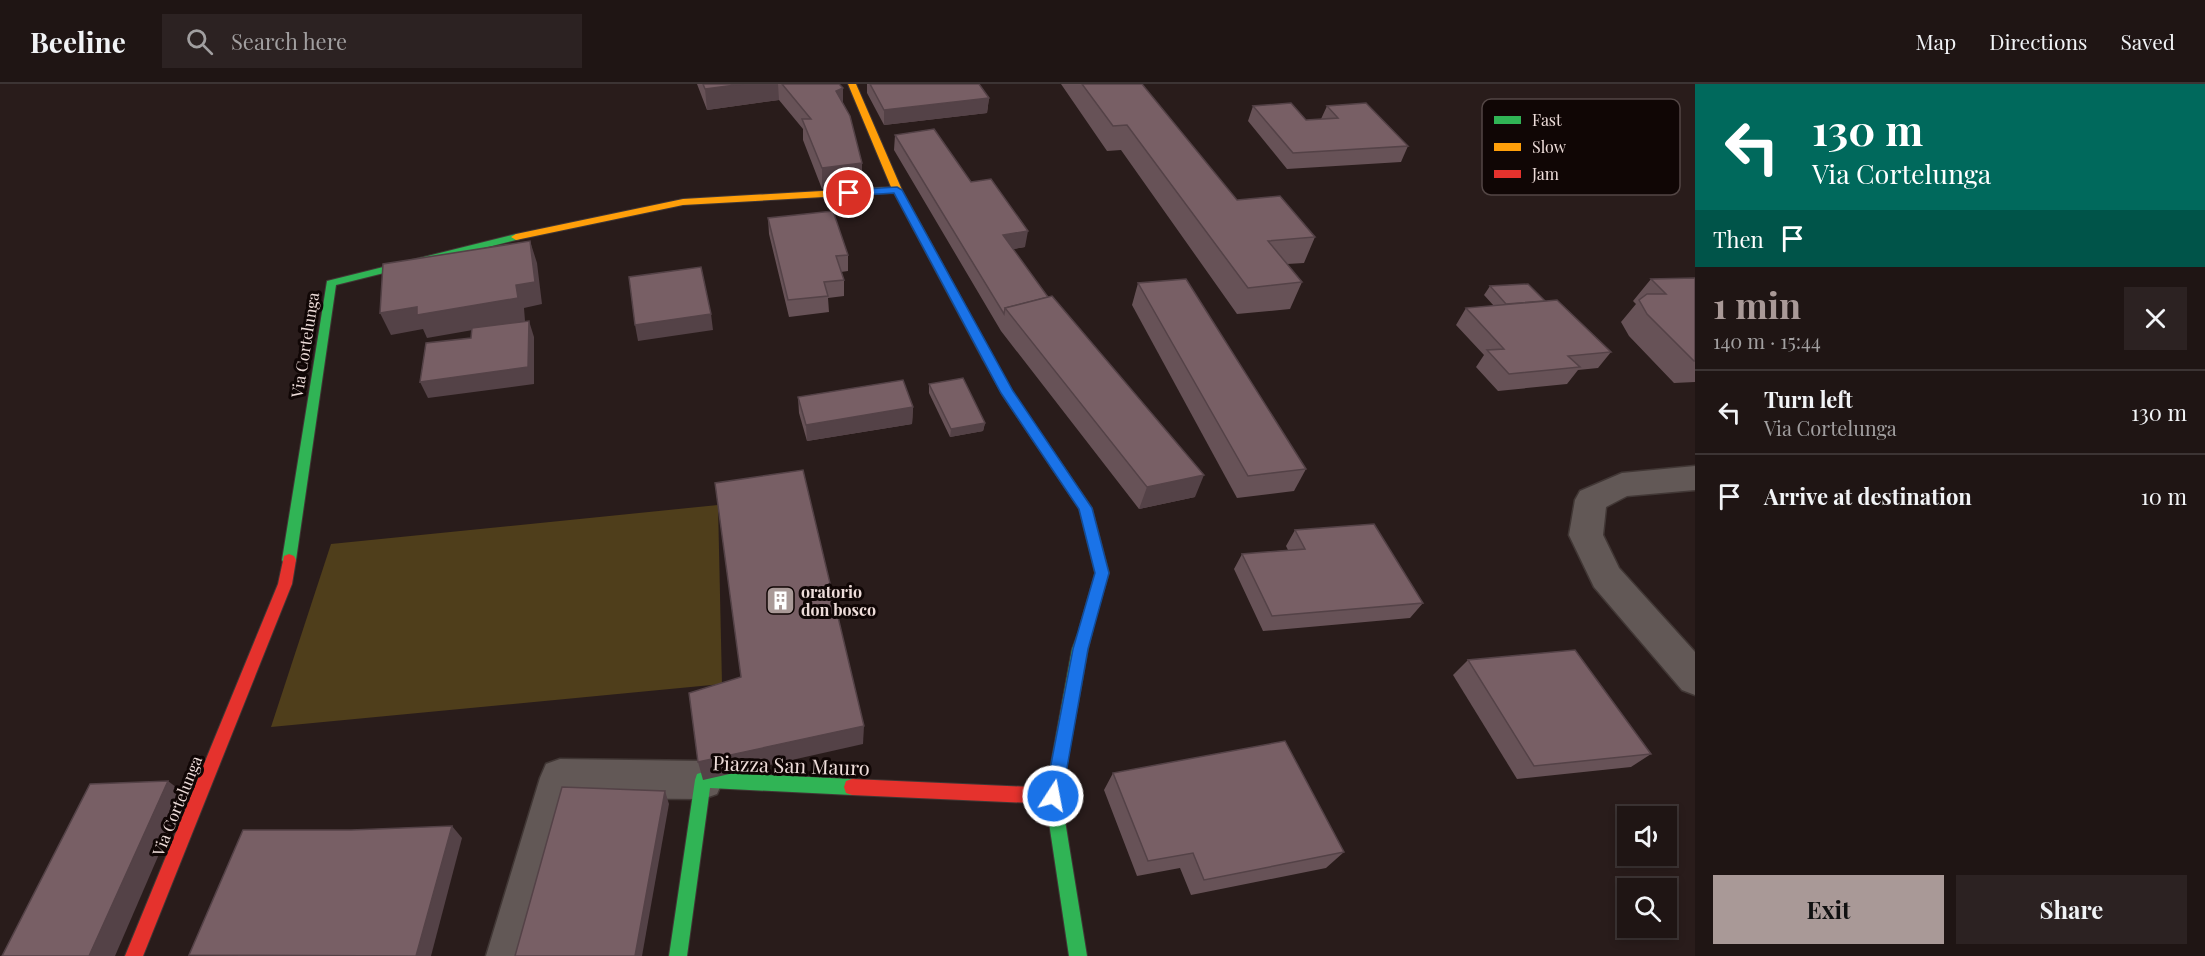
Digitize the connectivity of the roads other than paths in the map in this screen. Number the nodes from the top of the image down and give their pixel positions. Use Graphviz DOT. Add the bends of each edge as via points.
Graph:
graph roads {
  1 [pos="852,84"];
  2 [pos="897,190"];
  3 [pos="1695,478"];
  4 [pos="1695,678"];
  5 [pos="703,780"];
  6 [pos="1053,796"];
  7 [pos="134,956"];
  8 [pos="509,956"];
  9 [pos="678,956"];
  10 [pos="1078,956"];
  1 -- 2 [label="street"];
  2 -- 6 [label="street" via="1007,393 1085,508 1102,573 1080,649"];
  2 -- 7 [label="street, Via Cortelunga" via="683,202 491,242 331,283 285,584"];
  3 -- 4 [label="street" via="1622,485 1591,500 1586,535 1606,577"];
  5 -- 6 [label="street, Piazza San Mauro"];
  5 -- 8 [label="street" via="560,778"];
  5 -- 9 [label="street, Piazza San Mauro"];
  6 -- 10 [label="street"];
}
